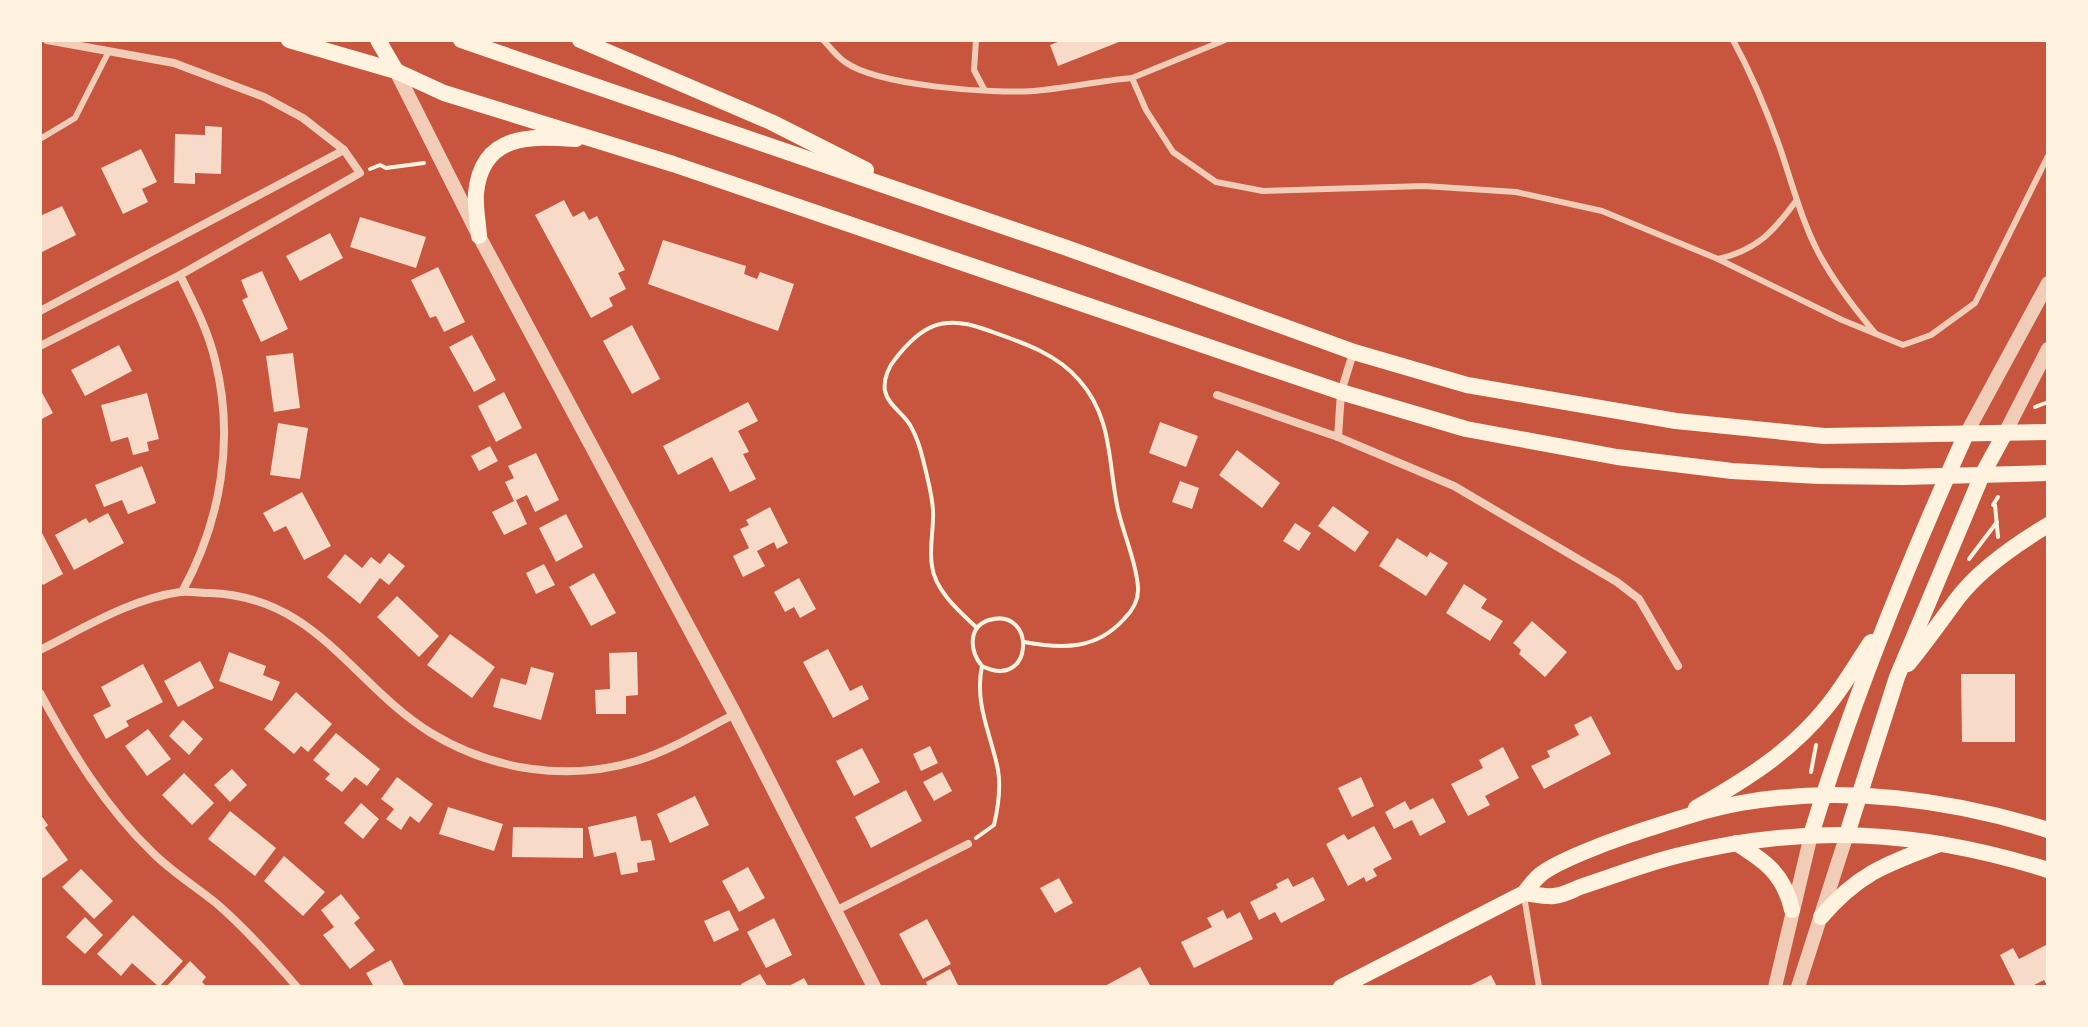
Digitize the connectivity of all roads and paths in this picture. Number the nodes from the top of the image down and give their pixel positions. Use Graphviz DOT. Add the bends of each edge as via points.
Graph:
graph roads {
  1 [pos="47,40"];
  2 [pos="289,40"];
  3 [pos="378,40"];
  4 [pos="392,40"];
  5 [pos="461,40"];
  6 [pos="580,40"];
  7 [pos="823,40"];
  8 [pos="976,40"];
  9 [pos="1225,40"];
  10 [pos="1733,40"];
  11 [pos="109,51"];
  12 [pos="396,71"];
  13 [pos="1132,78"];
  14 [pos="984,89"];
  15 [pos="40,139"];
  16 [pos="600,141"];
  17 [pos="344,150"];
  18 [pos="2048,156"];
  19 [pos="440,158"];
  20 [pos="360,173"];
  21 [pos="917,196"];
  22 [pos="1796,201"];
  23 [pos="479,236"];
  24 [pos="1718,259"];
  25 [pos="180,275"];
  26 [pos="2048,283"];
  27 [pos="40,311"];
  28 [pos="1876,334"];
  29 [pos="40,346"];
  30 [pos="2048,349"];
  31 [pos="1354,352"];
  32 [pos="1341,392"];
  33 [pos="1217,395"];
  34 [pos="2048,402"];
  35 [pos="2033,408"];
  36 [pos="2048,432"];
  37 [pos="2005,433"];
  38 [pos="1966,434"];
  39 [pos="1338,437"];
  40 [pos="2048,473"];
  41 [pos="1948,475"];
  42 [pos="1982,475"];
  43 [pos="1998,497"];
  44 [pos="1987,504"];
  45 [pos="1995,505"];
  46 [pos="1997,522"];
  47 [pos="2048,525"];
  48 [pos="1999,539"];
  49 [pos="1965,563"];
  50 [pos="182,592"];
  51 [pos="1885,620"];
  52 [pos="977,628"];
  53 [pos="1024,642"];
  54 [pos="40,650"];
  55 [pos="982,666"];
  56 [pos="1678,666"];
  57 [pos="1897,677"];
  58 [pos="40,693"];
  59 [pos="735,714"];
  60 [pos="1817,737"];
  61 [pos="1820,774"];
  62 [pos="1823,796"];
  63 [pos="1860,797"];
  64 [pos="1678,818"];
  65 [pos="2048,830"];
  66 [pos="1847,834"];
  67 [pos="1811,835"];
  68 [pos="1943,842"];
  69 [pos="1736,843"];
  70 [pos="968,844"];
  71 [pos="2048,870"];
  72 [pos="1524,893"];
  73 [pos="1792,910"];
  74 [pos="835,911"];
  75 [pos="1821,917"];
  76 [pos="297,987"];
  77 [pos="874,987"];
  78 [pos="1341,987"];
  79 [pos="1539,987"];
  80 [pos="1775,987"];
  81 [pos="1798,987"];
  1 -- 11 [label="street"];
  2 -- 12 [label="main road"];
  3 -- 12 [label="main road"];
  4 -- 12 [label="main road"];
  5 -- 21 [label="main road"];
  6 -- 21 [label="main road" via="771,122"];
  7 -- 14 [label="lane" via="846,63 895,81"];
  8 -- 14 [label="lane" via="974,70"];
  9 -- 13 [label="lane"];
  10 -- 22 [label="lane" via="1751,72"];
  11 -- 15 [label="lane" via="75,118"];
  11 -- 17 [label="street" via="174,63 264,97 303,118"];
  12 -- 16 [label="main road" via="444,93"];
  12 -- 19 [label="street"];
  13 -- 14 [label="lane" via="1032,91"];
  13 -- 24 [label="lane" via="1173,152 1216,182 1263,191 1424,186 1516,192 1602,211"];
  16 -- 23 [label="main road" via="512,140 492,155 476,192"];
  16 -- 32 [label="main road"];
  17 -- 20 [label="street"];
  17 -- 27 [label="street"];
  18 -- 28 [label="lane" via="1975,303 1931,335 1903,345"];
  19 -- 20 [label="path" via="380,165"];
  19 -- 23 [label="street"];
  20 -- 25 [label="street"];
  21 -- 31 [label="main road"];
  22 -- 24 [label="lane" via="1777,227 1743,253"];
  22 -- 28 [label="lane" via="1832,276"];
  23 -- 59 [label="street"];
  24 -- 28 [label="lane"];
  25 -- 29 [label="street"];
  25 -- 50 [label="street" via="215,357 224,399 225,442 213,522"];
  26 -- 38 [label="street"];
  30 -- 37 [label="street"];
  31 -- 32 [label="street"];
  31 -- 38 [label="main road" via="1467,385 1676,421 1824,436"];
  32 -- 39 [label="street"];
  32 -- 41 [label="main road" via="1466,429 1617,457 1819,476"];
  33 -- 39 [label="street"];
  34 -- 35 [label="path"];
  36 -- 37 [label="main road"];
  37 -- 38 [label="main road"];
  37 -- 42 [label="main road"];
  38 -- 41 [label="main road"];
  39 -- 56 [label="street" via="1454,486 1617,582 1639,599"];
  40 -- 42 [label="main road"];
  41 -- 42 [label="main road"];
  41 -- 51 [label="main road"];
  42 -- 57 [label="main road"];
  43 -- 45 [label="path"];
  44 -- 45 [label="path"];
  45 -- 46 [label="path"];
  46 -- 48 [label="path"];
  46 -- 49 [label="path"];
  47 -- 57 [label="main road" via="2008,551 1958,597"];
  50 -- 54 [label="street" via="112,614"];
  50 -- 59 [label="street" via="230,594 269,604 305,623 430,732 511,766 596,771 639,761"];
  51 -- 62 [label="main road"];
  51 -- 64 [label="main road" via="1827,707 1781,755"];
  52 -- 53 [label="path" via="1002,619 1019,629"];
  52 -- 53 [label="path" via="938,583 932,567 934,513 919,446 885,390 887,368 907,343 922,329 941,323 978,327 1058,361 1102,414 1137,599 1105,637 1071,646"];
  52 -- 55 [label="path" via="972,648"];
  53 -- 55 [label="path" via="1017,664 1004,671"];
  55 -- 70 [label="path" via="981,711 998,773 998,807 994,825"];
  57 -- 63 [label="main road"];
  58 -- 76 [label="street" via="81,767 115,812 154,854 274,959"];
  59 -- 74 [label="street"];
  60 -- 61 [label="path" via="1811,773"];
  62 -- 63 [label="main road"];
  62 -- 64 [label="main road" via="1741,803"];
  62 -- 67 [label="main road"];
  63 -- 65 [label="main road" via="1950,804"];
  63 -- 66 [label="main road"];
  64 -- 72 [label="main road" via="1540,874"];
  66 -- 67 [label="main road"];
  66 -- 68 [label="main road"];
  66 -- 75 [label="street"];
  67 -- 69 [label="main road"];
  67 -- 73 [label="street"];
  68 -- 71 [label="main road"];
  68 -- 75 [label="main road" via="1874,869"];
  69 -- 72 [label="main road" via="1674,856 1553,896"];
  69 -- 73 [label="main road" via="1779,878"];
  70 -- 74 [label="street"];
  72 -- 78 [label="main road"];
  72 -- 79 [label="lane"];
  73 -- 80 [label="street"];
  74 -- 77 [label="street"];
  75 -- 81 [label="street"];
}
